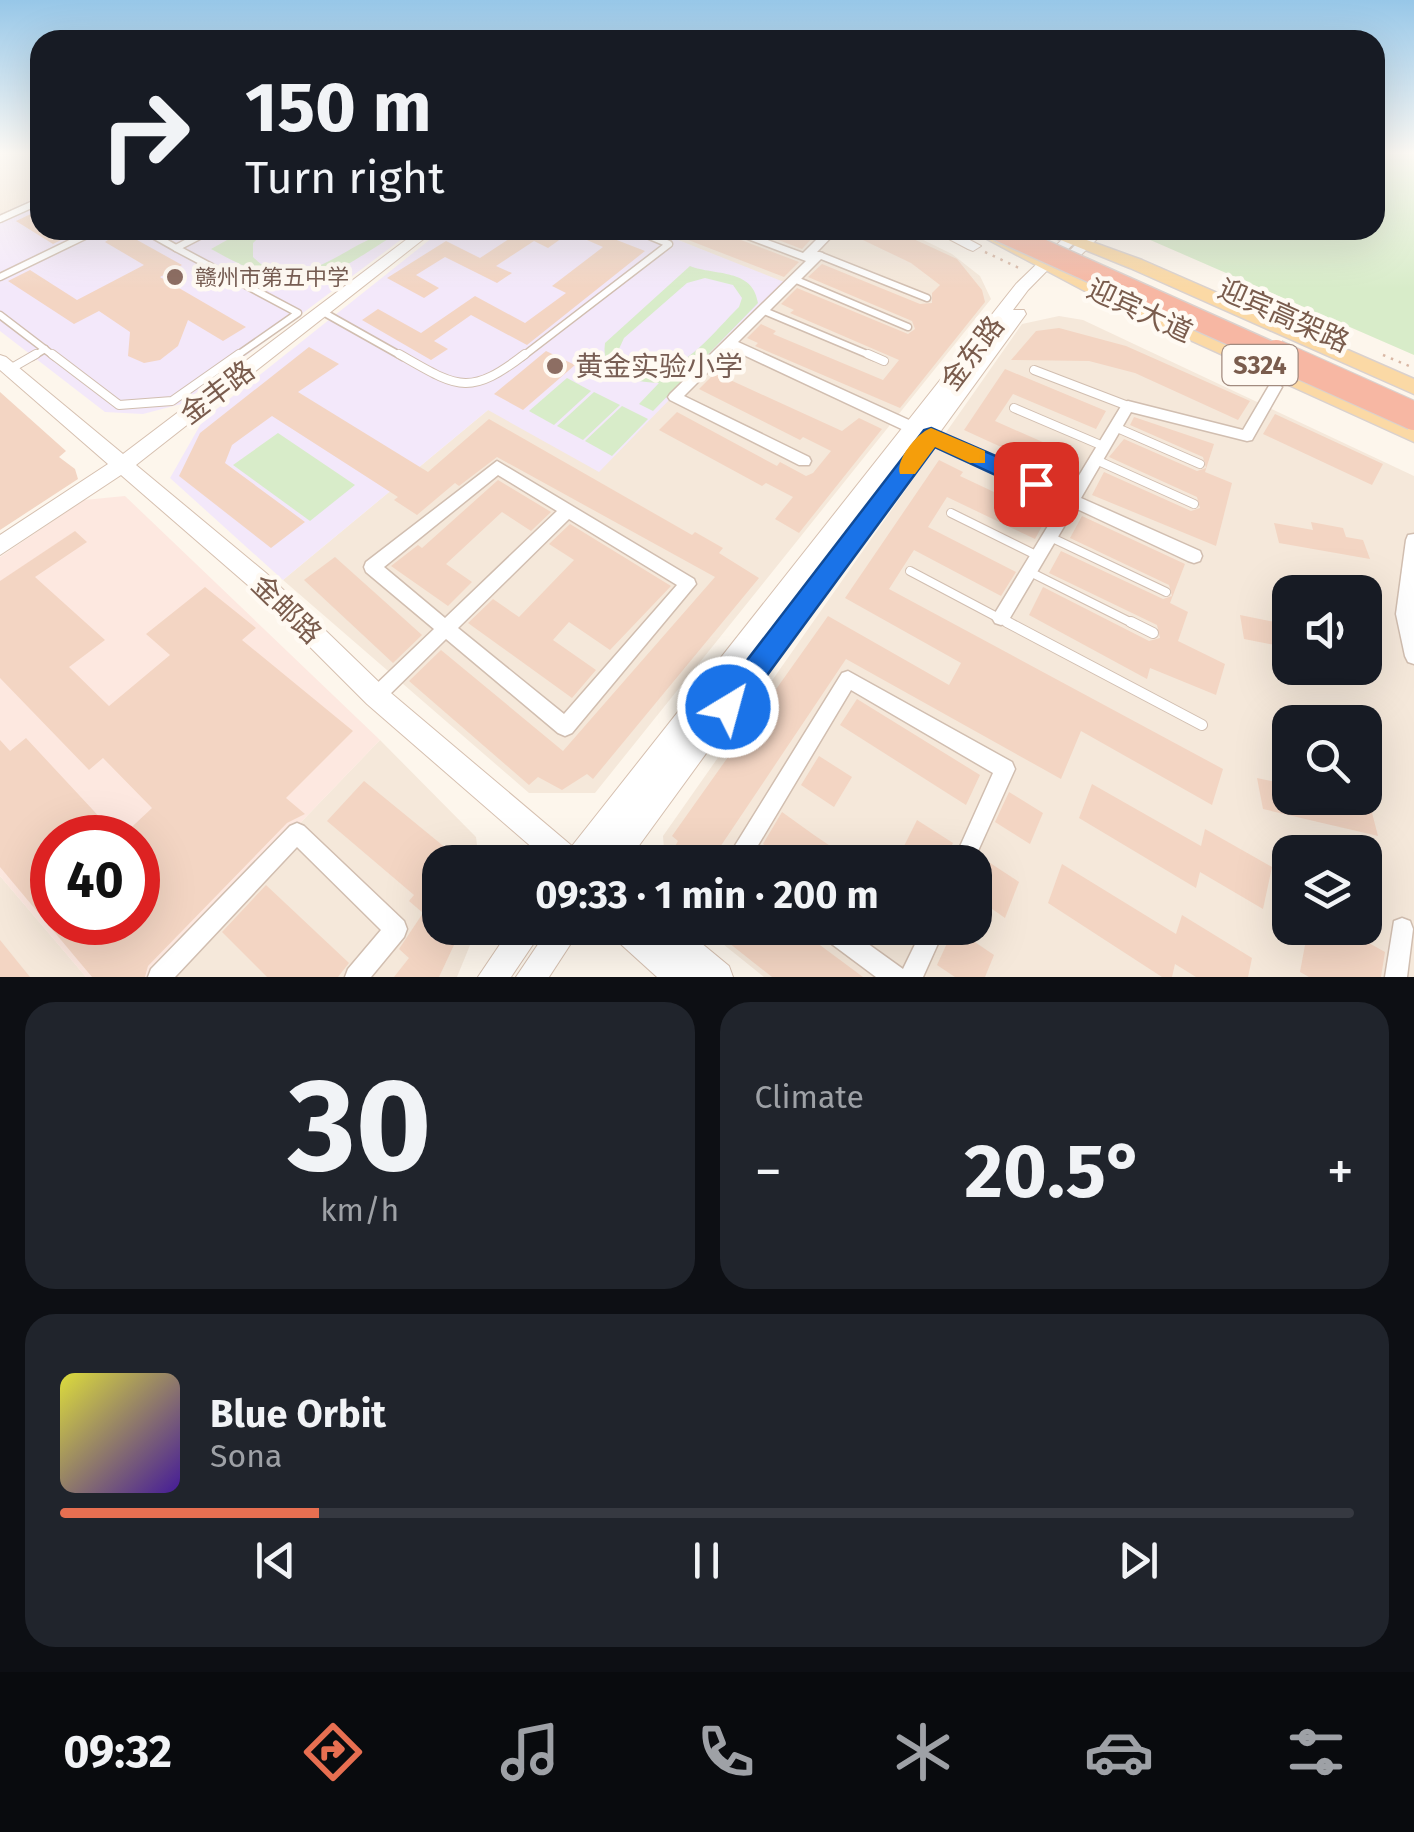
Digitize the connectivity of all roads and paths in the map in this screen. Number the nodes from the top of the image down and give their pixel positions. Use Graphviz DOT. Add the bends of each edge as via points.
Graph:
graph roads {
  1 [pos="30,206"];
  2 [pos="0,219"];
  3 [pos="76,240"];
  4 [pos="162,240"];
  5 [pos="191,240"];
  6 [pos="415,240"];
  7 [pos="659,240"];
  8 [pos="757,240"];
  9 [pos="823,240"];
  10 [pos="990,240"];
  11 [pos="1029,240"];
  12 [pos="1043,240"];
  13 [pos="176,248"];
  14 [pos="1066,251"];
  15 [pos="819,255"];
  16 [pos="0,277"];
  17 [pos="794,279"];
  18 [pos="926,298"];
  19 [pos="762,310"];
  20 [pos="322,312"];
  21 [pos="0,315"];
  22 [pos="908,327"];
  23 [pos="728,344"];
  24 [pos="45,349"];
  25 [pos="884,361"];
  26 [pos="5,365"];
  27 [pos="1034,370"];
  28 [pos="1414,387"];
  29 [pos="1275,388"];
  30 [pos="1128,406"];
  31 [pos="1414,406"];
  32 [pos="1014,408"];
  33 [pos="1414,416"];
  34 [pos="1115,427"];
  35 [pos="923,433"];
  36 [pos="1414,434"];
  37 [pos="1099,453"];
  38 [pos="804,461"];
  39 [pos="1200,464"];
  40 [pos="122,465"];
  41 [pos="1070,500"];
  42 [pos="1194,504"];
  43 [pos="567,511"];
  44 [pos="951,513"];
  45 [pos="1048,536"];
  46 [pos="1414,540"];
  47 [pos="0,546"];
  48 [pos="1038,556"];
  49 [pos="1194,556"];
  50 [pos="910,571"];
  51 [pos="1028,571"];
  52 [pos="1166,592"];
  53 [pos="1001,618"];
  54 [pos="445,629"];
  55 [pos="1153,633"];
  56 [pos="1414,656"];
  57 [pos="376,696"];
  58 [pos="1202,725"];
  59 [pos="549,845"];
  60 [pos="591,845"];
  61 [pos="625,845"];
  62 [pos="747,845"];
  63 [pos="971,845"];
  64 [pos="1402,929"];
  65 [pos="517,945"];
  66 [pos="554,945"];
  67 [pos="643,945"];
  68 [pos="681,945"];
  69 [pos="853,945"];
  70 [pos="926,945"];
  71 [pos="172,973"];
  72 [pos="356,977"];
  73 [pos="493,977"];
  74 [pos="531,977"];
  75 [pos="680,977"];
  76 [pos="718,977"];
  77 [pos="895,977"];
  78 [pos="911,977"];
  79 [pos="1396,977"];
  1 -- 2 [label="lane"];
  3 -- 16 [label="lane"];
  4 -- 13 [label="lane"];
  5 -- 13 [label="lane"];
  6 -- 20 [label="street, 金丰路"];
  7 -- 20 [label="lane" via="669,244 494,378 454,385"];
  8 -- 9 [label="street" via="805,258"];
  10 -- 14 [label="main road, 迎宾大道 / S324"];
  11 -- 14 [label="highway, 迎宾高架路, bridge"];
  12 -- 31 [label="highway, 迎宾高架路"];
  13 -- 24 [label="lane" via="298,314 188,392 157,405 119,404"];
  14 -- 28 [label="main road, 迎宾大道 / S324"];
  14 -- 33 [label="highway, 迎宾高架路, bridge"];
  14 -- 35 [label="street, 金东路"];
  14 -- 36 [label="main road, 迎宾大道 / S324"];
  15 -- 17 [label="street"];
  15 -- 18 [label="lane"];
  17 -- 19 [label="street"];
  17 -- 22 [label="lane"];
  19 -- 23 [label="street"];
  19 -- 25 [label="lane"];
  20 -- 40 [label="street, 金丰路"];
  21 -- 24 [label="lane"];
  23 -- 35 [label="street"];
  23 -- 38 [label="street" via="675,397"];
  24 -- 26 [label="lane"];
  26 -- 40 [label="street, 金邮路"];
  27 -- 30 [label="lane"];
  29 -- 30 [label="street" via="1247,436"];
  30 -- 34 [label="street"];
  32 -- 37 [label="lane"];
  34 -- 37 [label="street"];
  34 -- 39 [label="lane"];
  35 -- 41 [label="street"];
  35 -- 60 [label="street, 金东路"];
  35 -- 61 [label="street, 金东路"];
  37 -- 41 [label="street"];
  37 -- 42 [label="lane"];
  40 -- 47 [label="street, 金丰路"];
  40 -- 57 [label="street, 金邮路" via="258,580"];
  41 -- 45 [label="street"];
  41 -- 49 [label="street"];
  43 -- 54 [label="street"];
  43 -- 54 [label="street" via="497,468 372,567"];
  43 -- 54 [label="street" via="688,584 564,727"];
  44 -- 48 [label="lane"];
  45 -- 48 [label="street"];
  45 -- 52 [label="lane"];
  46 -- 56 [label="street" via="1404,614"];
  48 -- 51 [label="street"];
  50 -- 53 [label="lane"];
  51 -- 53 [label="street"];
  51 -- 55 [label="lane"];
  53 -- 58 [label="lane"];
  54 -- 57 [label="street"];
  57 -- 59 [label="street, 金邮路"];
  62 -- 63 [label="street" via="848,679 1005,770"];
  64 -- 79 [label="street"];
  65 -- 73 [label="street"];
  66 -- 74 [label="street"];
  67 -- 75 [label="street"];
  68 -- 76 [label="street"];
  69 -- 77 [label="street"];
  70 -- 78 [label="street"];
  71 -- 72 [label="street" via="296,833 396,929"];
}
